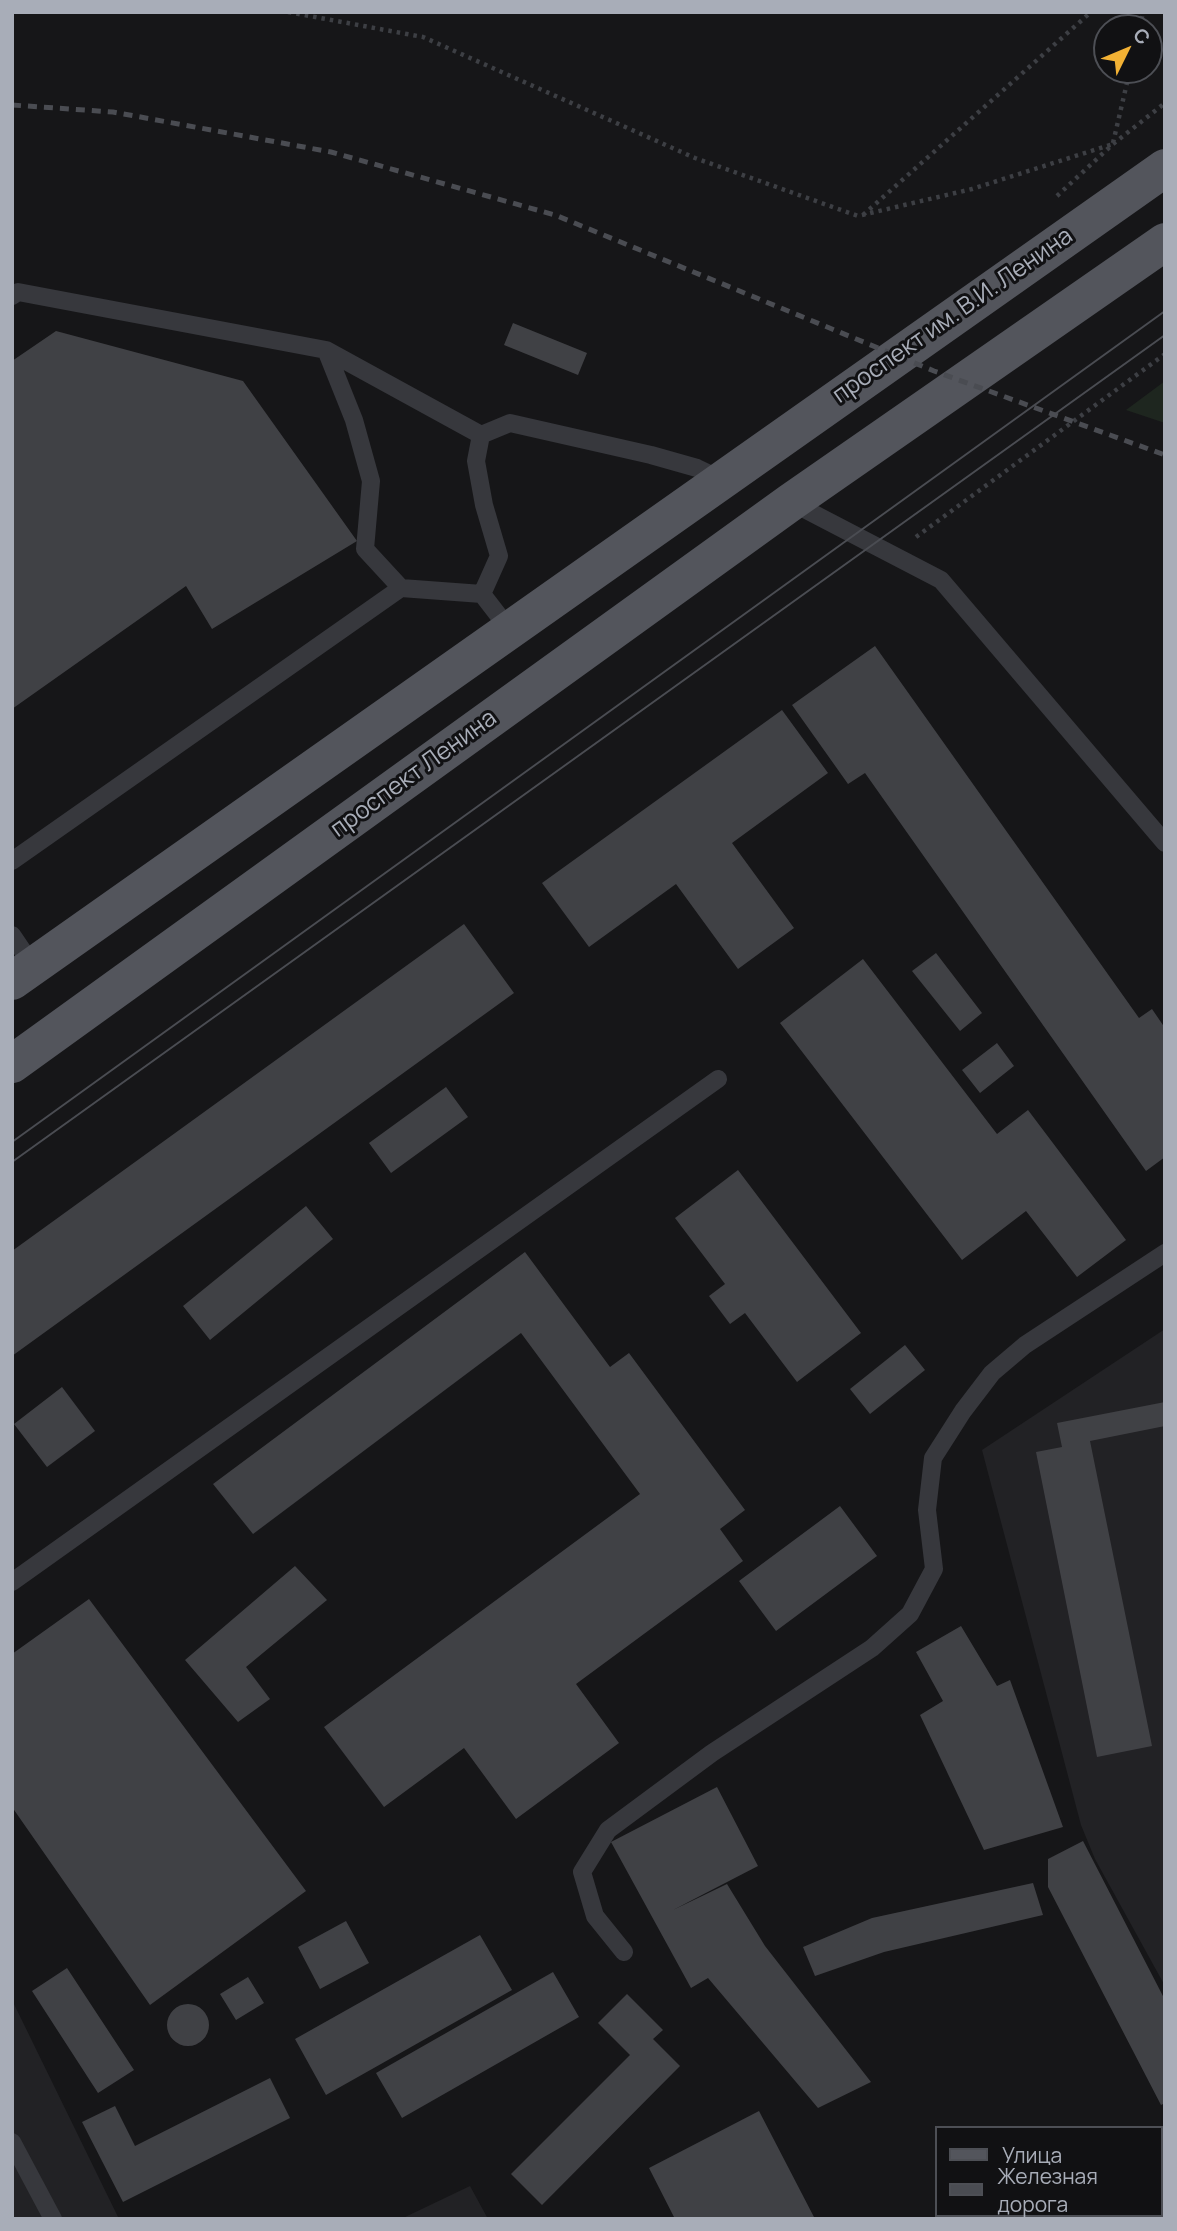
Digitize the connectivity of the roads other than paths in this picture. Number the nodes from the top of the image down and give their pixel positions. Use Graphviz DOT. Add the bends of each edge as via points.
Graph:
graph roads {
  1 [pos="1165,168"];
  2 [pos="1165,242"];
  3 [pos="12,296"];
  4 [pos="326,350"];
  5 [pos="481,435"];
  6 [pos="730,471"];
  7 [pos="804,494"];
  8 [pos="401,588"];
  9 [pos="482,594"];
  10 [pos="509,629"];
  11 [pos="1165,842"];
  12 [pos="12,861"];
  13 [pos="19,961"];
  14 [pos="12,1064"];
  15 [pos="718,1079"];
  16 [pos="1165,1253"];
  17 [pos="12,1582"];
  18 [pos="624,1952"];
  19 [pos="12,2142"];
  20 [pos="53,2219"];
  1 -- 6 [label="main road, проспект им. В.И. Ленина"];
  2 -- 7 [label="main road"];
  3 -- 4 [label="lane" via="18,292"];
  4 -- 5 [label="lane"];
  4 -- 8 [label="lane" via="372,481 365,549"];
  5 -- 6 [label="lane" via="510,424 697,468"];
  5 -- 9 [label="lane" via="476,461 499,556"];
  6 -- 10 [label="main road"];
  7 -- 11 [label="lane" via="941,580"];
  7 -- 14 [label="main road, проспект Ленина"];
  8 -- 9 [label="lane"];
  8 -- 12 [label="lane"];
  9 -- 10 [label="lane"];
  10 -- 13 [label="main road"];
  15 -- 17 [label="lane"];
  16 -- 18 [label="lane" via="1025,1345 992,1373 962,1410 933,1458 927,1510 934,1569 910,1614 872,1648 712,1753 608,1830 582,1872 595,1916"];
  19 -- 20 [label="lane"];
}
